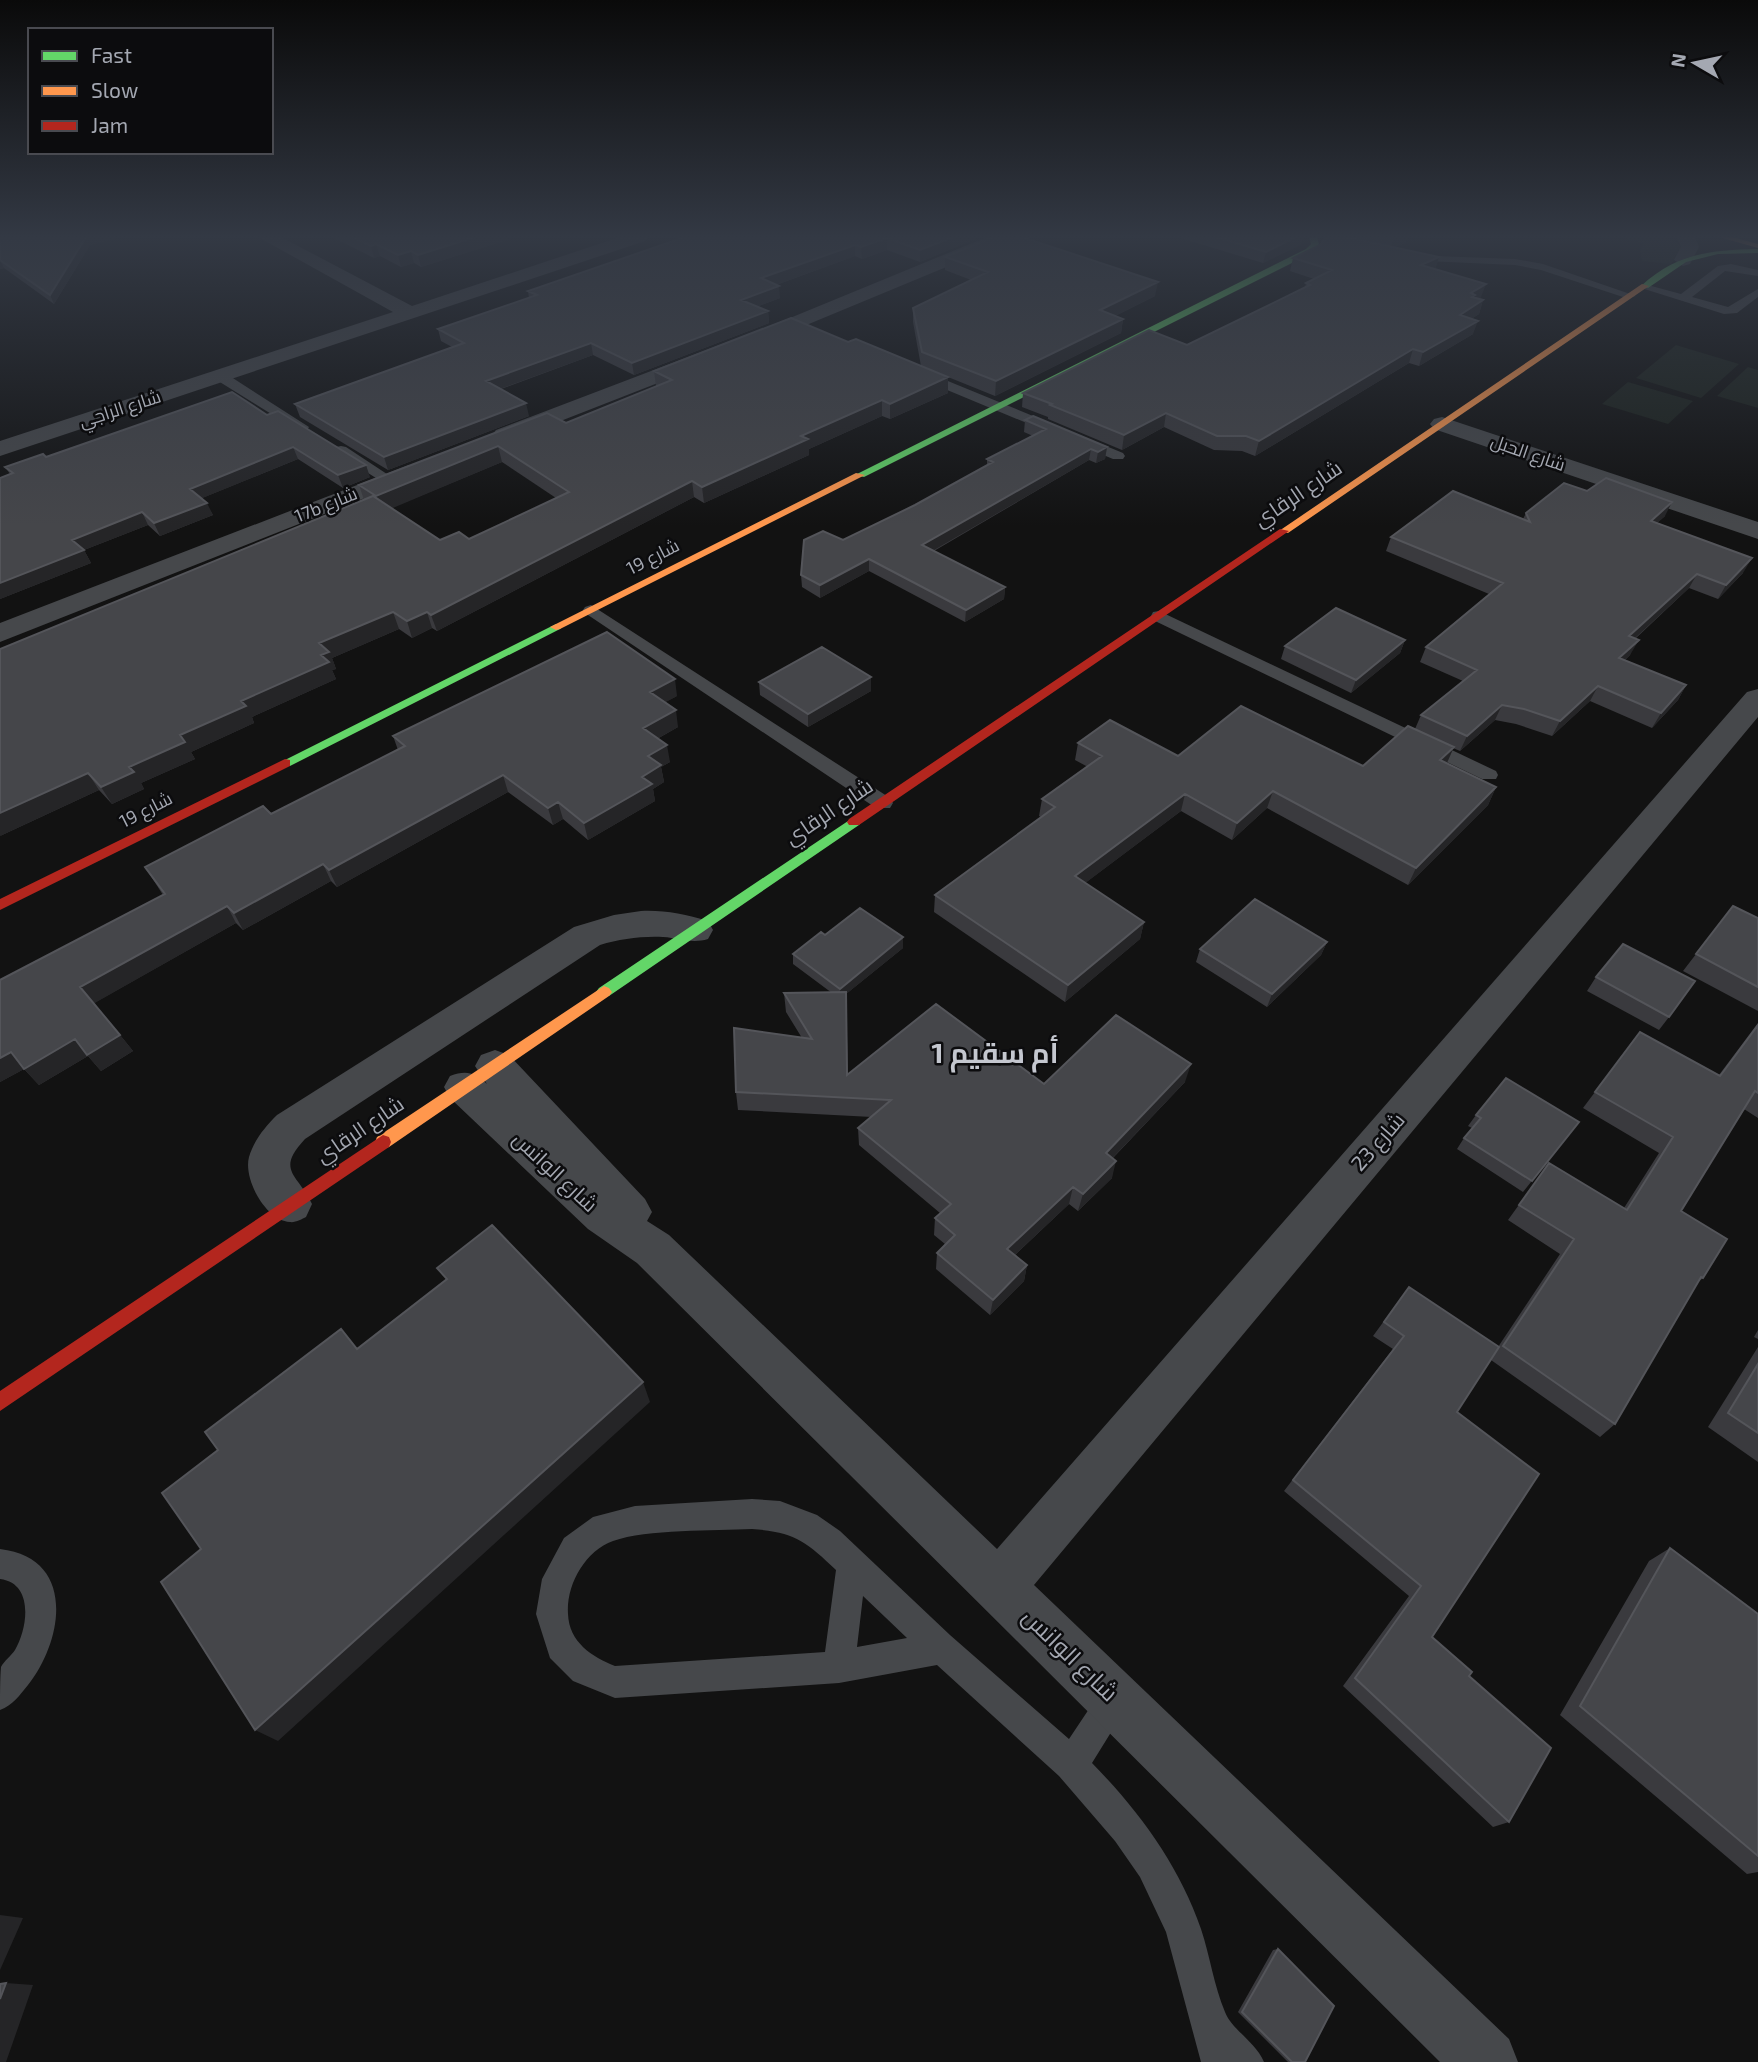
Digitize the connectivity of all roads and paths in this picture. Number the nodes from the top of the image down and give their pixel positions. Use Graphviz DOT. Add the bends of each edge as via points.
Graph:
graph roads {
  1 [pos="350,333"];
  2 [pos="782,333"];
  3 [pos="1143,333"];
  4 [pos="1576,333"];
  5 [pos="910,369"];
  6 [pos="220,376"];
  7 [pos="997,406"];
  8 [pos="1447,420"];
  9 [pos="310,431"];
  10 [pos="332,445"];
  11 [pos="478,445"];
  12 [pos="0,449"];
  13 [pos="1118,456"];
  14 [pos="427,465"];
  15 [pos="388,480"];
  16 [pos="1758,531"];
  17 [pos="591,610"];
  18 [pos="1159,616"];
  19 [pos="0,633"];
  20 [pos="1758,698"];
  21 [pos="1489,775"];
  22 [pos="883,803"];
  23 [pos="0,905"];
  24 [pos="695,930"];
  25 [pos="480,1077"];
  26 [pos="291,1204"];
  27 [pos="0,1402"];
  28 [pos="852,1563"];
  29 [pos="0,1564"];
  30 [pos="999,1586"];
  31 [pos="942,1648"];
  32 [pos="839,1667"];
  33 [pos="0,1694"];
  34 [pos="1115,1700"];
  35 [pos="1071,1765"];
  36 [pos="1210,2026"];
  37 [pos="1220,2062"];
  38 [pos="1245,2062"];
  39 [pos="1486,2062"];
  1 -- 6 [label="street, شارع الراجي"];
  2 -- 11 [label="street"];
  3 -- 7 [label="street, شارع 19"];
  4 -- 8 [label="street, شارع الرقاي"];
  5 -- 7 [label="lane"];
  6 -- 9 [label="lane"];
  6 -- 12 [label="street, شارع الراجي"];
  7 -- 13 [label="lane"];
  7 -- 17 [label="street, شارع 19"];
  8 -- 16 [label="street, شارع الحبل"];
  8 -- 18 [label="street, شارع الرقاي"];
  10 -- 15 [label="lane"];
  14 -- 15 [label="street, 17b شارع"];
  15 -- 19 [label="street, 17b شارع"];
  17 -- 22 [label="lane"];
  17 -- 23 [label="street, شارع 19"];
  18 -- 21 [label="lane"];
  18 -- 22 [label="street, شارع الرقاي"];
  20 -- 30 [label="street, شارع 23"];
  22 -- 24 [label="street, شارع الرقاي"];
  24 -- 25 [label="street, شارع الرقاي"];
  24 -- 26 [label="street" via="643,923 587,936 291,1127 268,1162 268,1177 275,1191"];
  25 -- 26 [label="street, شارع الرقاي"];
  25 -- 30 [label="street, شارع الوانس" via="603,1216 653,1249"];
  26 -- 27 [label="street, شارع الرقاي"];
  28 -- 31 [label="lane"];
  28 -- 32 [label="lane"];
  28 -- 32 [label="lane" via="806,1526 780,1516 635,1521 604,1528 575,1549 557,1579 552,1614 561,1647 583,1670 615,1682"];
  29 -- 33 [label="lane" via="17,1566 38,1586 42,1619 28,1659"];
  30 -- 34 [label="street, شارع الوانس"];
  31 -- 32 [label="lane"];
  31 -- 35 [label="lane"];
  34 -- 35 [label="lane"];
  34 -- 39 [label="street, شارع الوانس"];
  35 -- 36 [label="lane" via="1124,1820 1151,1860 1174,1906"];
  36 -- 37 [label="lane"];
  36 -- 38 [label="lane"];
}
